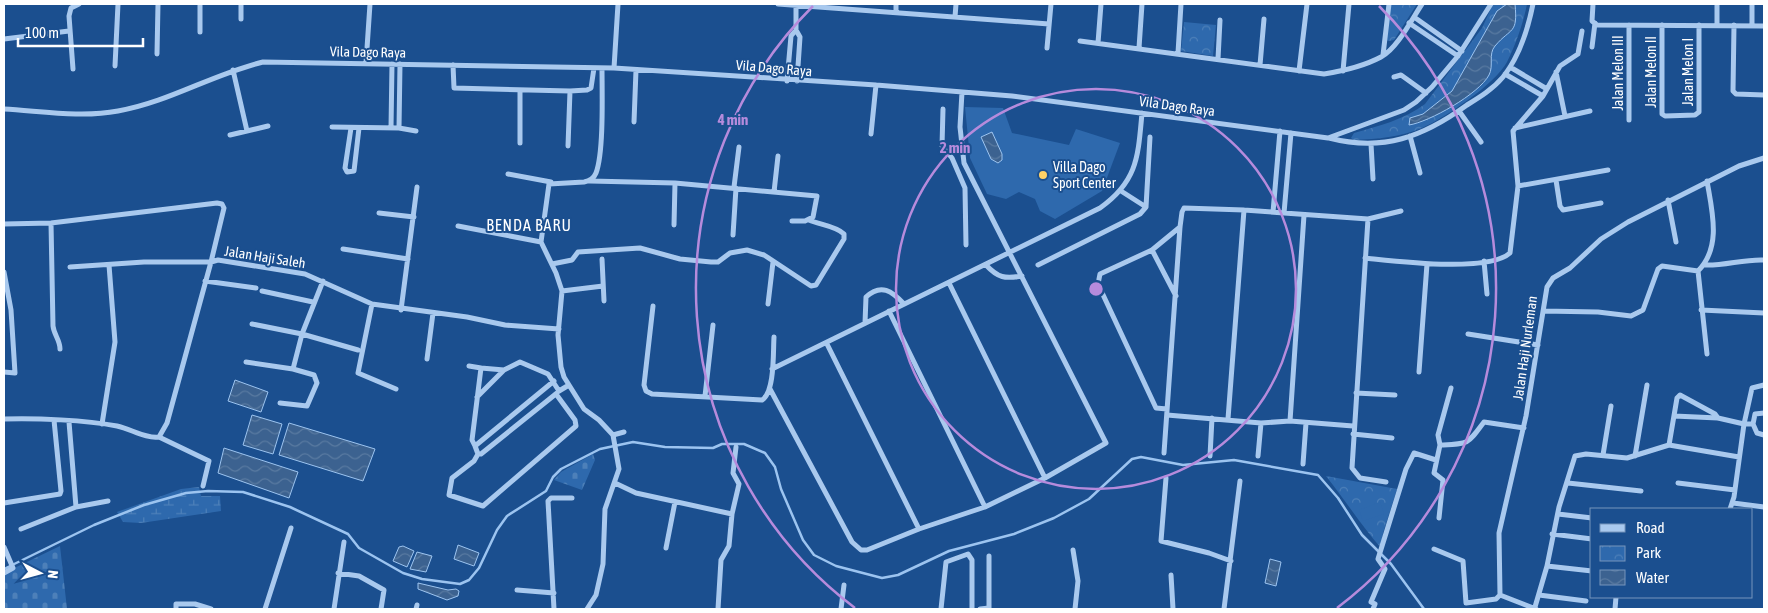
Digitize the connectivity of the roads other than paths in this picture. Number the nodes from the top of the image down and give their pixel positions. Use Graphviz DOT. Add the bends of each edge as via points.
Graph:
graph roads {
  1 [pos="79,4"];
  2 [pos="118,4"];
  3 [pos="158,4"];
  4 [pos="200,4"];
  5 [pos="241,4"];
  6 [pos="370,4"];
  7 [pos="618,4"];
  8 [pos="778,4"];
  9 [pos="896,4"];
  10 [pos="956,4"];
  11 [pos="1051,4"];
  12 [pos="1101,4"];
  13 [pos="1142,4"];
  14 [pos="1181,4"];
  15 [pos="1307,4"];
  16 [pos="1349,4"];
  17 [pos="1389,4"];
  18 [pos="1422,4"];
  19 [pos="1491,4"];
  20 [pos="1533,4"];
  21 [pos="1593,4"];
  22 [pos="1717,4"];
  23 [pos="1752,4"];
  24 [pos="796,5"];
  25 [pos="834,6"];
  26 [pos="896,12"];
  27 [pos="955,17"];
  28 [pos="1414,17"];
  29 [pos="1264,19"];
  30 [pos="240,20"];
  31 [pos="1220,20"];
  32 [pos="1594,22"];
  33 [pos="1410,23"];
  34 [pos="1049,24"];
  35 [pos="1629,25"];
  36 [pos="1662,25"];
  37 [pos="1699,25"];
  38 [pos="1717,25"];
  39 [pos="1734,25"];
  40 [pos="1752,26"];
  41 [pos="1764,26"];
  42 [pos="796,30"];
  43 [pos="1582,31"];
  44 [pos="69,32"];
  45 [pos="200,32"];
  46 [pos="1442,37"];
  47 [pos="4,39"];
  48 [pos="1080,41"];
  49 [pos="1098,43"];
  50 [pos="1439,43"];
  51 [pos="1592,47"];
  52 [pos="1047,48"];
  53 [pos="1139,48"];
  54 [pos="1462,51"];
  55 [pos="1178,53"];
  56 [pos="157,54"];
  57 [pos="1458,56"];
  58 [pos="1383,57"];
  59 [pos="1218,59"];
  60 [pos="366,63"];
  61 [pos="392,64"];
  62 [pos="400,64"];
  63 [pos="453,65"];
  64 [pos="1260,65"];
  65 [pos="115,66"];
  66 [pos="1510,67"];
  67 [pos="594,68"];
  68 [pos="602,68"];
  69 [pos="614,68"];
  70 [pos="73,69"];
  71 [pos="233,70"];
  72 [pos="636,70"];
  73 [pos="1299,70"];
  74 [pos="1343,71"];
  75 [pos="1556,72"];
  76 [pos="1505,74"];
  77 [pos="1394,77"];
  78 [pos="787,81"];
  79 [pos="797,82"];
  80 [pos="876,85"];
  81 [pos="1547,89"];
  82 [pos="520,90"];
  83 [pos="570,91"];
  84 [pos="962,92"];
  85 [pos="1426,93"];
  86 [pos="1764,95"];
  87 [pos="1543,96"];
  88 [pos="4,109"];
  89 [pos="943,110"];
  90 [pos="1459,111"];
  91 [pos="1590,111"];
  92 [pos="1142,113"];
  93 [pos="1565,116"];
  94 [pos="1665,116"];
  95 [pos="1630,120"];
  96 [pos="634,122"];
  97 [pos="268,126"];
  98 [pos="332,128"];
  99 [pos="351,128"];
  100 [pos="359,128"];
  101 [pos="391,128"];
  102 [pos="399,128"];
  103 [pos="1514,128"];
  104 [pos="416,130"];
  105 [pos="247,131"];
  106 [pos="1280,131"];
  107 [pos="1291,133"];
  108 [pos="871,134"];
  109 [pos="230,135"];
  110 [pos="1410,136"];
  111 [pos="1150,137"];
  112 [pos="1328,138"];
  113 [pos="1481,142"];
  114 [pos="520,143"];
  115 [pos="1371,144"];
  116 [pos="568,146"];
  117 [pos="739,147"];
  118 [pos="778,156"];
  119 [pos="1764,158"];
  120 [pos="1608,170"];
  121 [pos="1420,173"];
  122 [pos="508,174"];
  123 [pos="1372,179"];
  124 [pos="1556,180"];
  125 [pos="590,181"];
  126 [pos="1707,181"];
  127 [pos="551,182"];
  128 [pos="675,183"];
  129 [pos="974,185"];
  130 [pos="1518,186"];
  131 [pos="418,187"];
  132 [pos="735,187"];
  133 [pos="965,188"];
  134 [pos="1121,191"];
  135 [pos="774,192"];
  136 [pos="1668,200"];
  137 [pos="1601,203"];
  138 [pos="1146,207"];
  139 [pos="1244,210"];
  140 [pos="379,212"];
  141 [pos="1273,212"];
  142 [pos="1401,212"];
  143 [pos="1284,213"];
  144 [pos="1304,214"];
  145 [pos="414,217"];
  146 [pos="1368,219"];
  147 [pos="809,220"];
  148 [pos="792,221"];
  149 [pos="51,223"];
  150 [pos="4,224"];
  151 [pos="674,225"];
  152 [pos="458,226"];
  153 [pos="1180,227"];
  154 [pos="733,235"];
  155 [pos="541,242"];
  156 [pos="1676,242"];
  157 [pos="966,245"];
  158 [pos="343,249"];
  159 [pos="1152,250"];
  160 [pos="1008,253"];
  161 [pos="1365,258"];
  162 [pos="408,259"];
  163 [pos="602,259"];
  164 [pos="1764,260"];
  165 [pos="1484,261"];
  166 [pos="211,262"];
  167 [pos="773,262"];
  168 [pos="552,264"];
  169 [pos="986,264"];
  170 [pos="1426,264"];
  171 [pos="108,265"];
  172 [pos="1038,265"];
  173 [pos="1704,265"];
  174 [pos="70,267"];
  175 [pos="1698,271"];
  176 [pos="4,272"];
  177 [pos="1022,276"];
  178 [pos="205,281"];
  179 [pos="323,281"];
  180 [pos="949,283"];
  181 [pos="603,286"];
  182 [pos="256,288"];
  183 [pos="262,291"];
  184 [pos="562,291"];
  185 [pos="1488,294"];
  186 [pos="1176,296"];
  187 [pos="604,300"];
  188 [pos="313,302"];
  189 [pos="372,304"];
  190 [pos="768,304"];
  191 [pos="904,304"];
  192 [pos="653,306"];
  193 [pos="401,310"];
  194 [pos="1701,310"];
  195 [pos="889,311"];
  196 [pos="1543,311"];
  197 [pos="433,313"];
  198 [pos="1764,313"];
  199 [pos="865,323"];
  200 [pos="252,324"];
  201 [pos="713,325"];
  202 [pos="559,329"];
  203 [pos="302,334"];
  204 [pos="1468,334"];
  205 [pos="774,337"];
  206 [pos="827,344"];
  207 [pos="1538,345"];
  208 [pos="60,349"];
  209 [pos="358,350"];
  210 [pos="1707,354"];
  211 [pos="427,359"];
  212 [pos="246,362"];
  213 [pos="468,366"];
  214 [pos="481,368"];
  215 [pos="293,369"];
  216 [pos="772,369"];
  217 [pos="504,370"];
  218 [pos="4,372"];
  219 [pos="1419,372"];
  220 [pos="554,381"];
  221 [pos="569,385"];
  222 [pos="1647,385"];
  223 [pos="1764,385"];
  224 [pos="1451,388"];
  225 [pos="770,389"];
  226 [pos="396,390"];
  227 [pos="558,393"];
  228 [pos="1356,393"];
  229 [pos="1395,395"];
  230 [pos="705,396"];
  231 [pos="477,397"];
  232 [pos="280,403"];
  233 [pos="1611,406"];
  234 [pos="1167,409"];
  235 [pos="1764,413"];
  236 [pos="1166,415"];
  237 [pos="1674,416"];
  238 [pos="1212,418"];
  239 [pos="1718,418"];
  240 [pos="4,419"];
  241 [pos="1228,419"];
  242 [pos="54,420"];
  243 [pos="1290,421"];
  244 [pos="69,422"];
  245 [pos="1261,422"];
  246 [pos="1306,422"];
  247 [pos="102,424"];
  248 [pos="1744,424"];
  249 [pos="1753,424"];
  250 [pos="1353,426"];
  251 [pos="1524,428"];
  252 [pos="624,432"];
  253 [pos="1353,434"];
  254 [pos="1764,435"];
  255 [pos="158,437"];
  256 [pos="1392,438"];
  257 [pos="614,439"];
  258 [pos="1440,445"];
  259 [pos="1669,445"];
  260 [pos="475,446"];
  261 [pos="736,447"];
  262 [pos="1164,453"];
  263 [pos="478,454"];
  264 [pos="1602,455"];
  265 [pos="1210,456"];
  266 [pos="1258,456"];
  267 [pos="1635,456"];
  268 [pos="1739,457"];
  269 [pos="1436,460"];
  270 [pos="1303,464"];
  271 [pos="1045,478"];
  272 [pos="1166,478"];
  273 [pos="1240,481"];
  274 [pos="1386,482"];
  275 [pos="615,483"];
  276 [pos="1568,483"];
  277 [pos="1678,483"];
  278 [pos="203,486"];
  279 [pos="1735,490"];
  280 [pos="1641,491"];
  281 [pos="572,498"];
  282 [pos="108,501"];
  283 [pos="674,502"];
  284 [pos="4,503"];
  285 [pos="1733,503"];
  286 [pos="76,507"];
  287 [pos="984,507"];
  288 [pos="1764,507"];
  289 [pos="1730,508"];
  290 [pos="732,514"];
  291 [pos="1558,514"];
  292 [pos="1439,518"];
  293 [pos="1590,518"];
  294 [pos="291,528"];
  295 [pos="21,529"];
  296 [pos="919,529"];
  297 [pos="1552,534"];
  298 [pos="1590,539"];
  299 [pos="344,542"];
  300 [pos="4,547"];
  301 [pos="666,548"];
  302 [pos="1073,550"];
  303 [pos="1434,550"];
  304 [pos="989,556"];
  305 [pos="1231,561"];
  306 [pos="1547,566"];
  307 [pos="1590,570"];
  308 [pos="4,573"];
  309 [pos="338,573"];
  310 [pos="1171,576"];
  311 [pos="844,585"];
  312 [pos="517,590"];
  313 [pos="554,593"];
  314 [pos="1500,595"];
  315 [pos="1539,595"];
  316 [pos="1586,601"];
  317 [pos="1536,608"];
  318 [pos="176,609"];
  319 [pos="211,609"];
  320 [pos="265,609"];
  321 [pos="334,609"];
  322 [pos="381,609"];
  323 [pos="554,609"];
  324 [pos="587,609"];
  325 [pos="718,609"];
  326 [pos="841,609"];
  327 [pos="941,609"];
  328 [pos="972,609"];
  329 [pos="980,609"];
  330 [pos="1075,609"];
  331 [pos="1173,609"];
  332 [pos="1224,609"];
  333 [pos="1373,609"];
  1 -- 44 [label="street" via="71,8"];
  2 -- 65 [label="street"];
  3 -- 56 [label="street"];
  4 -- 45 [label="street"];
  5 -- 30 [label="street"];
  6 -- 60 [label="street"];
  7 -- 69 [label="street"];
  8 -- 24 [label="street"];
  9 -- 26 [label="street"];
  10 -- 27 [label="street"];
  11 -- 34 [label="street"];
  12 -- 49 [label="street"];
  13 -- 53 [label="street"];
  14 -- 55 [label="street"];
  15 -- 73 [label="street"];
  16 -- 74 [label="street"];
  17 -- 58 [label="street"];
  18 -- 28 [label="street"];
  19 -- 54 [label="street, Vila Dago Raya"];
  20 -- 66 [label="street"];
  21 -- 32 [label="street"];
  22 -- 38 [label="street"];
  23 -- 40 [label="street"];
  24 -- 25 [label="street"];
  24 -- 42 [label="street"];
  25 -- 26 [label="street"];
  26 -- 27 [label="street"];
  27 -- 34 [label="street"];
  28 -- 33 [label="street"];
  28 -- 46 [label="street"];
  29 -- 64 [label="street"];
  31 -- 59 [label="street"];
  32 -- 35 [label="street"];
  32 -- 51 [label="street"];
  33 -- 50 [label="street"];
  33 -- 58 [label="street"];
  34 -- 52 [label="street"];
  35 -- 36 [label="street"];
  35 -- 95 [label="street, Jalan Melon III"];
  36 -- 37 [label="street"];
  36 -- 94 [label="street, Jalan Melon II" via="1662,114"];
  37 -- 38 [label="street"];
  37 -- 94 [label="street, Jalan Melon I" via="1699,112 1695,115"];
  38 -- 39 [label="street"];
  39 -- 40 [label="street"];
  39 -- 86 [label="street" via="1733,91 1736,94"];
  40 -- 41 [label="street"];
  42 -- 78 [label="street" via="790,36"];
  42 -- 79 [label="street" via="800,37"];
  43 -- 75 [label="street" via="1578,54"];
  44 -- 47 [label="street"];
  44 -- 70 [label="street"];
  46 -- 50 [label="street"];
  46 -- 54 [label="street"];
  48 -- 49 [label="street"];
  49 -- 53 [label="street"];
  50 -- 57 [label="street"];
  53 -- 55 [label="street"];
  54 -- 57 [label="street, Vila Dago Raya"];
  55 -- 59 [label="street"];
  57 -- 85 [label="street, Vila Dago Raya"];
  58 -- 74 [label="street"];
  59 -- 64 [label="street"];
  60 -- 61 [label="street, Vila Dago Raya"];
  60 -- 71 [label="street, Vila Dago Raya" via="270,62"];
  61 -- 62 [label="street, Vila Dago Raya"];
  61 -- 101 [label="street"];
  62 -- 63 [label="street, Vila Dago Raya"];
  62 -- 102 [label="street"];
  63 -- 67 [label="street, Vila Dago Raya"];
  63 -- 82 [label="street" via="454,88"];
  64 -- 73 [label="street"];
  66 -- 76 [label="street"];
  66 -- 81 [label="street"];
  67 -- 68 [label="street, Vila Dago Raya"];
  67 -- 83 [label="street" via="591,88"];
  68 -- 69 [label="street, Vila Dago Raya"];
  68 -- 125 [label="street" via="600,158 596,175"];
  69 -- 72 [label="street, Vila Dago Raya"];
  71 -- 88 [label="street, Vila Dago Raya" via="173,96 118,111 80,114"];
  71 -- 105 [label="street"];
  72 -- 78 [label="street, Vila Dago Raya"];
  72 -- 96 [label="street"];
  73 -- 74 [label="street" via="1324,74"];
  75 -- 81 [label="street"];
  75 -- 93 [label="street"];
  76 -- 87 [label="street"];
  76 -- 90 [label="street"];
  77 -- 85 [label="street" via="1401,75"];
  78 -- 79 [label="street, Vila Dago Raya"];
  79 -- 80 [label="street, Vila Dago Raya"];
  80 -- 84 [label="street, Vila Dago Raya"];
  80 -- 108 [label="street"];
  81 -- 87 [label="street"];
  82 -- 83 [label="street"];
  82 -- 114 [label="street"];
  83 -- 116 [label="street"];
  84 -- 92 [label="street, Vila Dago Raya"];
  84 -- 129 [label="street" via="961,141 964,162"];
  85 -- 112 [label="street, Vila Dago Raya" via="1404,110"];
  87 -- 103 [label="street"];
  89 -- 133 [label="street" via="942,146 952,158"];
  90 -- 110 [label="street" via="1424,132"];
  90 -- 113 [label="street"];
  91 -- 93 [label="street"];
  92 -- 106 [label="street, Vila Dago Raya"];
  92 -- 134 [label="street" via="1134,170"];
  93 -- 103 [label="street"];
  97 -- 105 [label="street"];
  98 -- 99 [label="street"];
  99 -- 100 [label="street"];
  99 -- 100 [label="street" via="347,172 354,170"];
  100 -- 101 [label="street"];
  101 -- 102 [label="street"];
  102 -- 104 [label="street"];
  103 -- 130 [label="street"];
  105 -- 109 [label="street"];
  106 -- 107 [label="street, Vila Dago Raya"];
  106 -- 141 [label="street"];
  107 -- 112 [label="street, Vila Dago Raya"];
  107 -- 143 [label="street"];
  110 -- 115 [label="street"];
  110 -- 121 [label="street"];
  111 -- 138 [label="street"];
  112 -- 115 [label="street"];
  115 -- 123 [label="street"];
  117 -- 132 [label="street"];
  118 -- 135 [label="street"];
  119 -- 126 [label="street, Jalan Haji Nurleman"];
  120 -- 124 [label="street"];
  122 -- 127 [label="street"];
  124 -- 130 [label="street"];
  124 -- 137 [label="street" via="1563,210"];
  125 -- 127 [label="street"];
  125 -- 128 [label="street"];
  126 -- 136 [label="street, Jalan Haji Nurleman"];
  126 -- 173 [label="street" via="1714,223"];
  127 -- 155 [label="street" via="547,187"];
  128 -- 132 [label="street"];
  128 -- 151 [label="street"];
  129 -- 133 [label="street"];
  129 -- 160 [label="street"];
  130 -- 165 [label="street" via="1512,249 1506,256"];
  131 -- 145 [label="street"];
  132 -- 135 [label="street"];
  132 -- 154 [label="street"];
  133 -- 157 [label="street"];
  134 -- 138 [label="street"];
  134 -- 160 [label="street" via="1100,208"];
  135 -- 147 [label="street" via="817,196 816,208"];
  136 -- 156 [label="street"];
  136 -- 196 [label="street, Jalan Haji Nurleman" via="1601,239 1570,268 1553,278 1545,292"];
  138 -- 172 [label="street" via="1140,214"];
  139 -- 141 [label="street"];
  139 -- 153 [label="street" via="1188,207 1182,212"];
  139 -- 241 [label="street"];
  140 -- 145 [label="street"];
  141 -- 143 [label="street"];
  142 -- 146 [label="street"];
  143 -- 144 [label="street"];
  144 -- 146 [label="street"];
  144 -- 243 [label="street"];
  145 -- 162 [label="street"];
  146 -- 161 [label="street"];
  147 -- 148 [label="street"];
  147 -- 167 [label="street" via="844,234 821,280 811,286"];
  149 -- 150 [label="street"];
  149 -- 166 [label="street" via="222,204 224,208"];
  149 -- 208 [label="street" via="53,326"];
  152 -- 155 [label="street"];
  153 -- 159 [label="street"];
  153 -- 186 [label="street"];
  155 -- 168 [label="street"];
  158 -- 162 [label="street"];
  159 -- 186 [label="street"];
  159 -- 234 [label="street" via="1100,274 1098,284 1156,408"];
  160 -- 169 [label="street"];
  160 -- 177 [label="street"];
  161 -- 170 [label="street"];
  161 -- 228 [label="street"];
  162 -- 193 [label="street"];
  163 -- 181 [label="street"];
  164 -- 173 [label="street"];
  165 -- 170 [label="street" via="1458,265"];
  165 -- 185 [label="street"];
  166 -- 171 [label="street"];
  166 -- 178 [label="street, Jalan Haji Saleh"];
  166 -- 179 [label="street, Jalan Haji Saleh" via="218,260 271,268"];
  167 -- 168 [label="street" via="764,255 747,250 730,253 718,262 711,262 680,259 640,248 578,252 572,260"];
  167 -- 190 [label="street"];
  168 -- 184 [label="street"];
  169 -- 177 [label="street" via="997,276"];
  169 -- 180 [label="street"];
  170 -- 219 [label="street"];
  171 -- 174 [label="street"];
  171 -- 247 [label="street" via="114,342"];
  173 -- 175 [label="street"];
  175 -- 194 [label="street"];
  175 -- 196 [label="street" via="1662,266 1643,310 1631,316"];
  176 -- 218 [label="street" via="11,310 15,373"];
  177 -- 271 [label="street" via="1106,443"];
  178 -- 182 [label="street"];
  178 -- 255 [label="street, Jalan Haji Saleh" via="167,423"];
  179 -- 188 [label="street"];
  179 -- 189 [label="street, Jalan Haji Saleh"];
  180 -- 191 [label="street"];
  180 -- 271 [label="street"];
  181 -- 184 [label="street"];
  181 -- 187 [label="street"];
  183 -- 188 [label="street"];
  184 -- 202 [label="street"];
  186 -- 234 [label="street"];
  188 -- 203 [label="street"];
  189 -- 193 [label="street, Jalan Haji Saleh"];
  189 -- 226 [label="street" via="358,373"];
  191 -- 195 [label="street"];
  191 -- 199 [label="street" via="893,292 874,290 866,297"];
  192 -- 230 [label="street" via="646,391"];
  193 -- 197 [label="street, Jalan Haji Saleh"];
  194 -- 198 [label="street"];
  194 -- 210 [label="street"];
  195 -- 199 [label="street"];
  195 -- 287 [label="street"];
  196 -- 207 [label="street, Jalan Haji Nurleman"];
  197 -- 202 [label="street, Jalan Haji Saleh" via="506,325"];
  197 -- 211 [label="street"];
  199 -- 206 [label="street"];
  200 -- 203 [label="street"];
  201 -- 230 [label="street"];
  202 -- 221 [label="street" via="561,367"];
  203 -- 209 [label="street"];
  203 -- 215 [label="street"];
  204 -- 207 [label="street"];
  205 -- 216 [label="street"];
  206 -- 216 [label="street"];
  206 -- 296 [label="street"];
  207 -- 251 [label="street, Jalan Haji Nurleman"];
  212 -- 215 [label="street"];
  213 -- 214 [label="street"];
  214 -- 217 [label="street"];
  214 -- 231 [label="street"];
  215 -- 232 [label="street" via="314,375 317,379 310,404 302,408"];
  216 -- 225 [label="street"];
  217 -- 220 [label="street" via="520,362 548,374"];
  217 -- 231 [label="street"];
  220 -- 227 [label="street"];
  220 -- 260 [label="street"];
  221 -- 227 [label="street"];
  221 -- 257 [label="street" via="587,413 599,420"];
  222 -- 267 [label="street"];
  223 -- 248 [label="street" via="1752,388"];
  224 -- 258 [label="street" via="1438,435"];
  225 -- 230 [label="street" via="762,400"];
  225 -- 296 [label="street" via="857,548 867,550"];
  227 -- 263 [label="street"];
  227 -- 263 [label="street" via="576,426 483,506 449,495 452,478"];
  228 -- 229 [label="street"];
  228 -- 250 [label="street"];
  231 -- 260 [label="street" via="472,440"];
  233 -- 264 [label="street"];
  234 -- 236 [label="street"];
  235 -- 249 [label="street" via="1755,414"];
  236 -- 238 [label="street"];
  236 -- 262 [label="street"];
  237 -- 239 [label="street"];
  237 -- 239 [label="street" via="1677,398 1683,396"];
  237 -- 259 [label="street"];
  238 -- 241 [label="street"];
  238 -- 265 [label="street"];
  239 -- 248 [label="street"];
  240 -- 242 [label="street"];
  241 -- 245 [label="street"];
  242 -- 244 [label="street"];
  242 -- 284 [label="street" via="62,491 60,494"];
  243 -- 245 [label="street"];
  243 -- 246 [label="street"];
  244 -- 247 [label="street"];
  244 -- 286 [label="street"];
  245 -- 266 [label="street"];
  246 -- 250 [label="street"];
  246 -- 270 [label="street"];
  247 -- 255 [label="street"];
  248 -- 249 [label="street"];
  248 -- 268 [label="street"];
  249 -- 254 [label="street" via="1757,433"];
  250 -- 253 [label="street"];
  251 -- 258 [label="street" via="1484,422 1473,439 1464,444"];
  251 -- 314 [label="street, Jalan Haji Nurleman" via="1499,532"];
  252 -- 257 [label="street"];
  253 -- 256 [label="street"];
  253 -- 274 [label="street" via="1353,472 1360,478"];
  255 -- 278 [label="street" via="209,461"];
  257 -- 275 [label="street" via="619,469"];
  258 -- 269 [label="street"];
  259 -- 267 [label="street"];
  259 -- 268 [label="street"];
  260 -- 263 [label="street"];
  261 -- 290 [label="street" via="733,473 739,484"];
  264 -- 267 [label="street"];
  264 -- 276 [label="street" via="1576,456"];
  268 -- 279 [label="street"];
  269 -- 292 [label="street" via="1434,473 1443,480"];
  269 -- 333 [label="street" via="1412,454 1378,559 1384,569 1371,602 1375,604"];
  271 -- 287 [label="street"];
  272 -- 305 [label="street" via="1161,541"];
  273 -- 305 [label="street"];
  275 -- 283 [label="street" via="636,493"];
  275 -- 324 [label="street" via="605,510 603,564 596,595"];
  276 -- 280 [label="street"];
  276 -- 291 [label="street"];
  277 -- 279 [label="street"];
  279 -- 285 [label="street"];
  281 -- 313 [label="street" via="551,498 548,501"];
  282 -- 286 [label="street"];
  283 -- 290 [label="street"];
  283 -- 301 [label="street"];
  285 -- 288 [label="street"];
  285 -- 289 [label="street"];
  286 -- 295 [label="street"];
  287 -- 296 [label="street"];
  290 -- 325 [label="street" via="729,546 721,560"];
  291 -- 293 [label="street"];
  291 -- 297 [label="street"];
  294 -- 320 [label="street"];
  297 -- 298 [label="street"];
  297 -- 306 [label="street"];
  299 -- 309 [label="street"];
  300 -- 308 [label="street" via="13,568"];
  302 -- 330 [label="street" via="1078,581"];
  303 -- 314 [label="street" via="1463,561 1466,603 1496,599"];
  304 -- 329 [label="street" via="990,608"];
  305 -- 332 [label="street"];
  306 -- 307 [label="street"];
  306 -- 315 [label="street"];
  309 -- 321 [label="street"];
  309 -- 322 [label="street" via="359,576 384,590"];
  310 -- 331 [label="street"];
  311 -- 326 [label="street"];
  312 -- 313 [label="street"];
  313 -- 323 [label="street"];
  314 -- 317 [label="street"];
  315 -- 316 [label="street"];
  315 -- 317 [label="street"];
  318 -- 319 [label="street" via="176,604 195,604"];
  327 -- 328 [label="street" via="946,562 968,554 972,557"];
}
